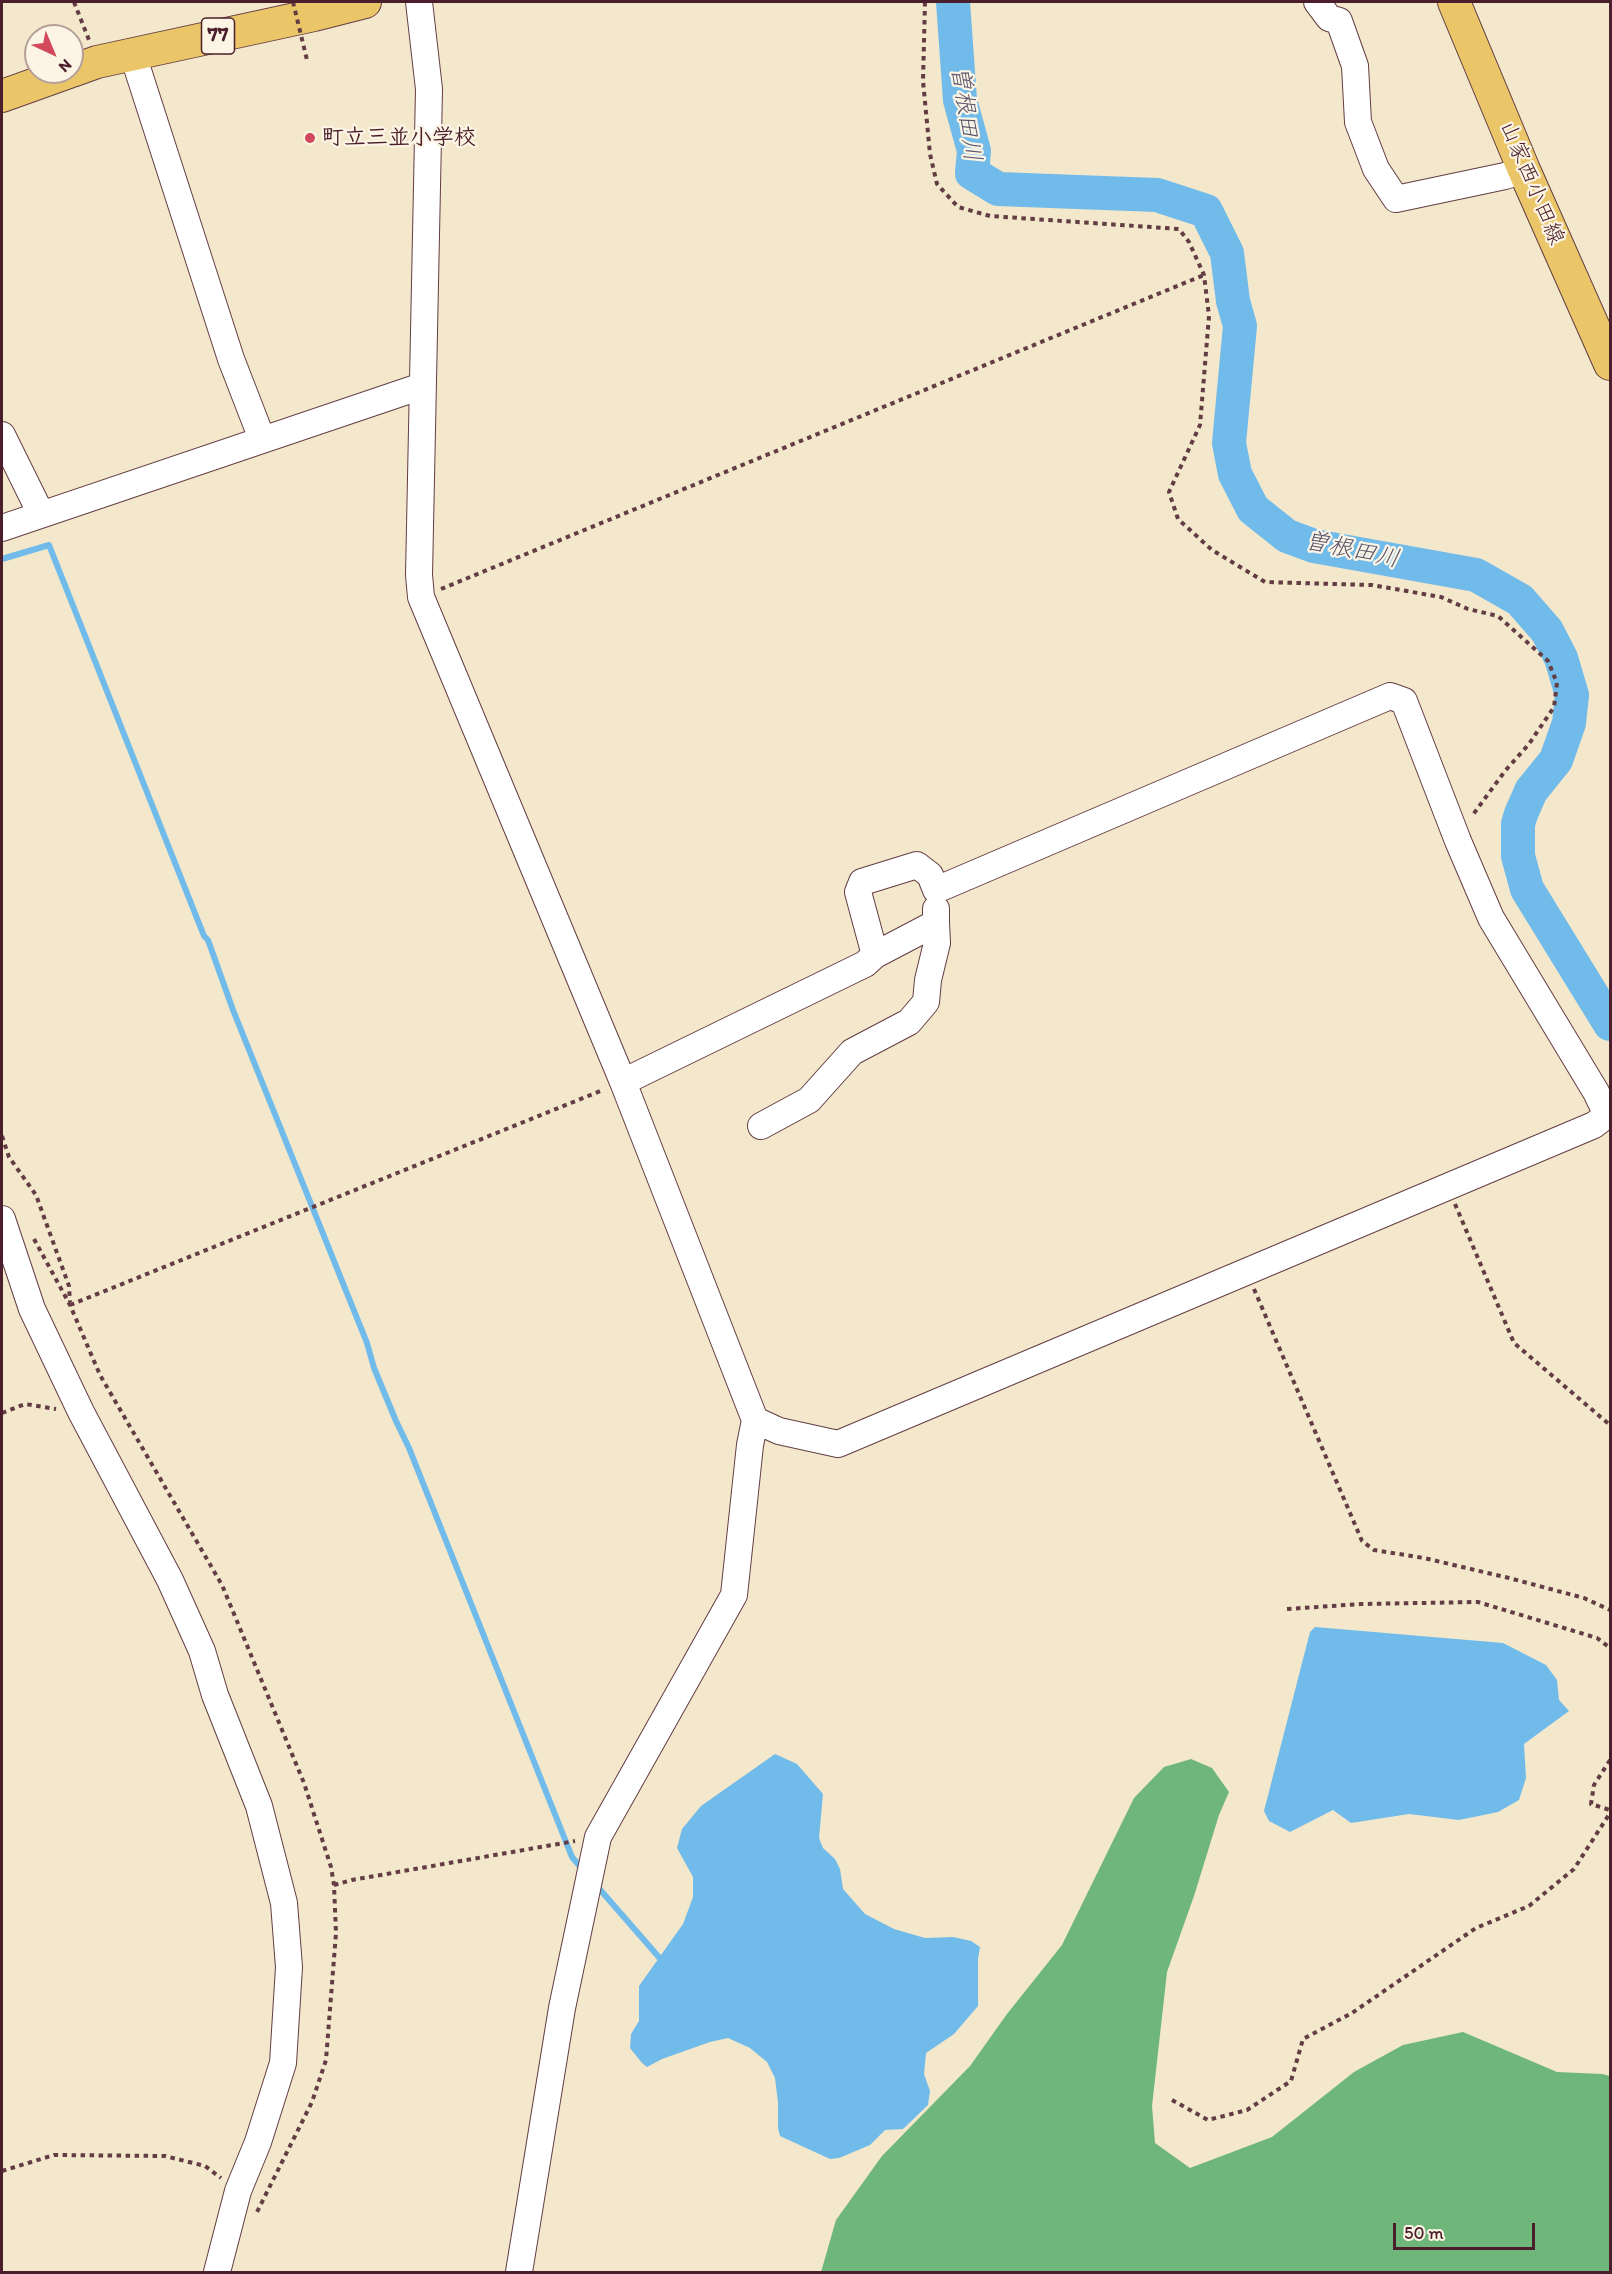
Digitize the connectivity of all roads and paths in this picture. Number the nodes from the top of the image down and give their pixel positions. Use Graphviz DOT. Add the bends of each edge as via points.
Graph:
graph roads {
  1 [pos="74,2"];
  2 [pos="293,2"];
  3 [pos="365,2"];
  4 [pos="419,2"];
  5 [pos="925,2"];
  6 [pos="1317,2"];
  7 [pos="1454,2"];
  8 [pos="76,24"];
  9 [pos="133,55"];
  10 [pos="307,60"];
  11 [pos="84,67"];
  12 [pos="35,84"];
  13 [pos="2,96"];
  14 [pos="1524,170"];
  15 [pos="1204,275"];
  16 [pos="1611,364"];
  17 [pos="423,386"];
  18 [pos="2,435"];
  19 [pos="261,439"];
  20 [pos="41,514"];
  21 [pos="2,528"];
  22 [pos="421,597"];
  23 [pos="1458,841"];
  24 [pos="936,890"];
  25 [pos="936,923"];
  26 [pos="875,955"];
  27 [pos="623,1082"];
  28 [pos="1609,1114"];
  29 [pos="761,1126"];
  30 [pos="2,1136"];
  31 [pos="1448,1187"];
  32 [pos="2,1218"];
  33 [pos="32,1236"];
  34 [pos="1247,1271"];
  35 [pos="70,1305"];
  36 [pos="81,1412"];
  37 [pos="2,1413"];
  38 [pos="755,1420"];
  39 [pos="1611,1425"];
  40 [pos="1287,1610"];
  41 [pos="1611,1610"];
  42 [pos="1611,1648"];
  43 [pos="1611,1760"];
  44 [pos="1611,1812"];
  45 [pos="598,1837"];
  46 [pos="334,1885"];
  47 [pos="1173,2100"];
  48 [pos="2,2170"];
  49 [pos="238,2191"];
  50 [pos="254,2221"];
  51 [pos="217,2272"];
  52 [pos="519,2272"];
  1 -- 8 [label="path"];
  2 -- 10 [label="path, bridge"];
  3 -- 9 [label="main road, 77"];
  4 -- 17 [label="street" via="429,89"];
  5 -- 15 [label="path" via="923,81 930,154 937,184 958,207 990,216 1179,229"];
  6 -- 14 [label="street" via="1329,18 1339,21 1355,66 1358,122 1376,169 1396,199"];
  7 -- 14 [label="main road, 山家西小田線"];
  9 -- 11 [label="main road, 77"];
  9 -- 19 [label="street" via="231,359"];
  12 -- 13 [label="main road, 77"];
  14 -- 16 [label="main road, 山家西小田線"];
  15 -- 22 [label="path"];
  15 -- 23 [label="path" via="1209,316 1200,425 1169,492 1178,519 1212,550 1265,582 1372,585 1441,597 1498,616 1548,662 1557,683 1554,707 1479,804"];
  17 -- 19 [label="street"];
  17 -- 22 [label="street"];
  18 -- 20 [label="street"];
  19 -- 20 [label="street"];
  20 -- 21 [label="street"];
  22 -- 27 [label="street"];
  23 -- 24 [label="street" via="1404,701 1390,696"];
  23 -- 28 [label="street" via="1491,918"];
  24 -- 25 [label="street"];
  24 -- 26 [label="street" via="930,875 917,865 862,882 858,892"];
  25 -- 26 [label="street"];
  25 -- 29 [label="street" via="937,944 926,1002 909,1022 852,1052 809,1100"];
  26 -- 27 [label="street" via="865,964"];
  27 -- 35 [label="path"];
  27 -- 38 [label="street"];
  28 -- 31 [label="street" via="1594,1125"];
  30 -- 35 [label="path" via="9,1157 36,1195 69,1286"];
  31 -- 34 [label="street"];
  31 -- 39 [label="path" via="1514,1342"];
  32 -- 36 [label="street" via="32,1309"];
  33 -- 35 [label="path"];
  34 -- 38 [label="street" via="838,1444 779,1431"];
  34 -- 41 [label="path" via="1362,1541 1374,1550 1509,1578 1584,1598"];
  35 -- 46 [label="path" via="100,1375 233,1608 304,1784"];
  36 -- 37 [label="path" via="25,1404"];
  36 -- 49 [label="street" via="170,1580 202,1651 259,1806 284,1903 289,1967 283,2063"];
  38 -- 45 [label="street" via="734,1595"];
  40 -- 42 [label="path" via="1478,1602 1597,1638"];
  43 -- 44 [label="path" via="1594,1785 1591,1804"];
  44 -- 47 [label="path" via="1574,1869 1529,1906 1476,1928 1352,2013 1303,2039 1291,2081 1247,2110 1208,2120"];
  45 -- 46 [label="path"];
  45 -- 52 [label="street" via="562,2008"];
  46 -- 50 [label="path" via="336,1933 326,2060 312,2102"];
  48 -- 49 [label="path" via="54,2155 165,2156 205,2166"];
  49 -- 51 [label="street"];
}
